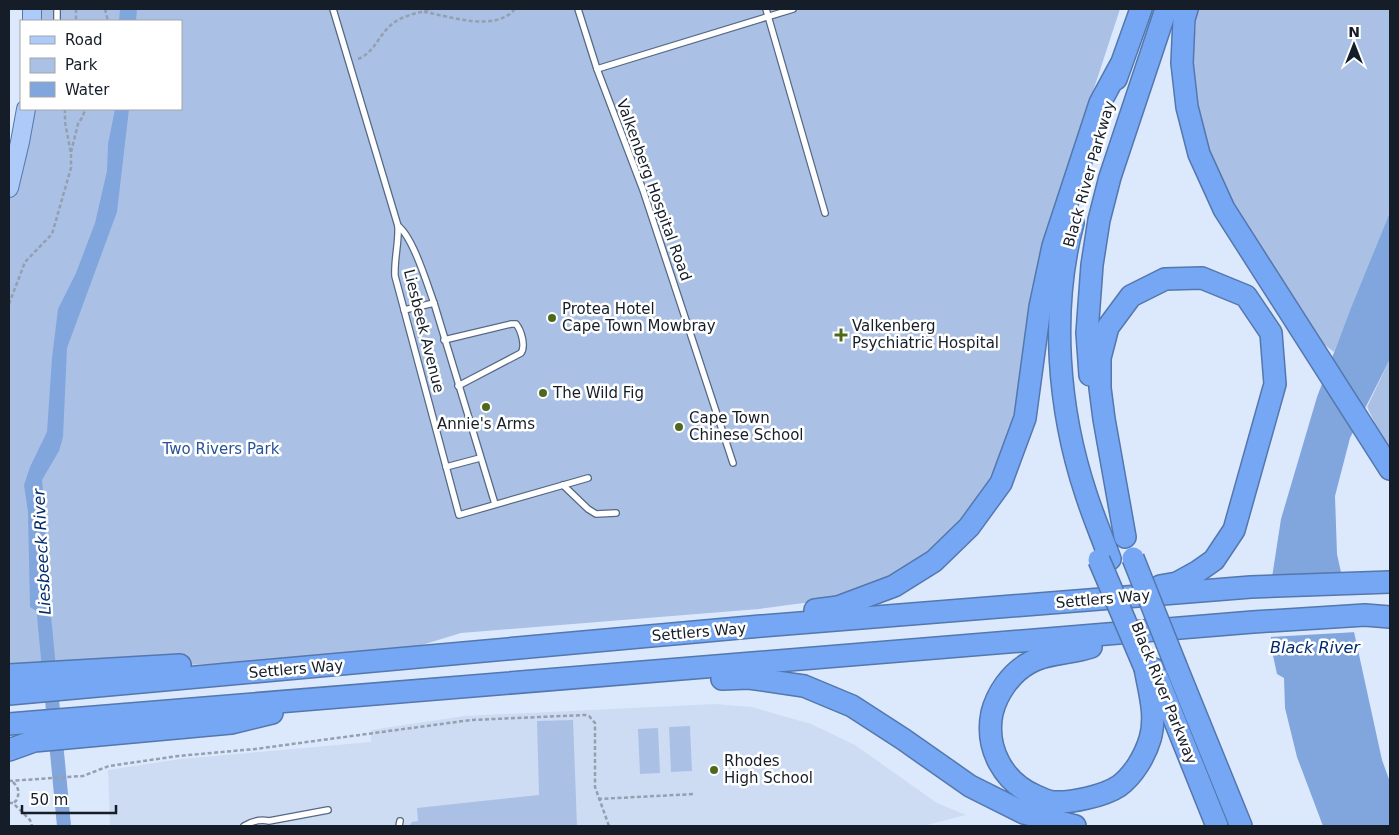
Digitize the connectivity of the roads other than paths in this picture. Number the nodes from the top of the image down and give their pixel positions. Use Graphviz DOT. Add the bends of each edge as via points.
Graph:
graph roads {
  1 [pos="333,9"];
  2 [pos="578,9"];
  3 [pos="766,9"];
  4 [pos="792,9"];
  5 [pos="1142,9"];
  6 [pos="1166,9"];
  7 [pos="1187,9"];
  8 [pos="769,16"];
  9 [pos="1120,66"];
  10 [pos="597,69"];
  11 [pos="26,110"];
  12 [pos="9,188"];
  13 [pos="825,213"];
  14 [pos="398,226"];
  15 [pos="434,303"];
  16 [pos="404,310"];
  17 [pos="444,340"];
  18 [pos="458,386"];
  19 [pos="480,458"];
  20 [pos="1385,462"];
  21 [pos="733,463"];
  22 [pos="446,467"];
  23 [pos="588,478"];
  24 [pos="563,485"];
  25 [pos="495,504"];
  26 [pos="616,513"];
  27 [pos="1125,537"];
  28 [pos="1390,582"];
  29 [pos="1094,600"];
  30 [pos="1390,617"];
  31 [pos="761,626"];
  32 [pos="1126,633"];
  33 [pos="363,663"];
  34 [pos="1150,668"];
  35 [pos="602,676"];
  36 [pos="14,678"];
  37 [pos="330,698"];
  38 [pos="9,724"];
  39 [pos="9,735"];
  40 [pos="37,740"];
  41 [pos="9,750"];
  42 [pos="328,810"];
  43 [pos="244,826"];
  44 [pos="1075,826"];
  45 [pos="1218,826"];
  46 [pos="1241,826"];
  1 -- 14 [label="lane, Liesbeek Avenue"];
  2 -- 10 [label="lane, Valkenberg Hospital Road"];
  3 -- 8 [label="lane"];
  4 -- 8 [label="lane"];
  5 -- 9 [label="highway, Black River Parkway"];
  6 -- 27 [label="highway, Black River Parkway" via="1110,177 1092,265 1087,333 1091,401 1103,468"];
  7 -- 20 [label="highway" via="1182,63 1187,108 1199,154 1224,209"];
  8 -- 10 [label="lane"];
  8 -- 13 [label="lane"];
  9 -- 31 [label="highway" via="1100,103 1053,246 1040,307 1025,418 1001,483 970,527 934,561 894,586 838,607 784,614"];
  9 -- 34 [label="highway, Black River Parkway" via="1072,226 1060,295 1060,371 1070,432 1104,559"];
  10 -- 21 [label="lane, Valkenberg Hospital Road" via="643,190"];
  11 -- 12 [label="main road"];
  14 -- 15 [label="lane" via="418,260"];
  14 -- 16 [label="lane, Liesbeek Avenue" via="395,276"];
  15 -- 16 [label="lane"];
  15 -- 17 [label="lane"];
  16 -- 22 [label="lane, Liesbeek Avenue"];
  17 -- 18 [label="lane"];
  17 -- 18 [label="lane" via="516,324 524,346 521,353"];
  18 -- 19 [label="lane"];
  19 -- 22 [label="lane"];
  19 -- 25 [label="lane"];
  22 -- 25 [label="lane, Liesbeek Avenue" via="459,515"];
  23 -- 24 [label="lane"];
  24 -- 25 [label="lane"];
  24 -- 26 [label="lane" via="596,514"];
  27 -- 29 [label="highway" via="1100,388 1100,358 1108,327 1131,296 1165,279 1202,278 1246,296 1271,333 1276,384 1234,530 1214,560 1177,583"];
  27 -- 46 [label="highway, Black River Parkway, bridge"];
  28 -- 29 [label="highway, Settlers Way" via="1251,587"];
  29 -- 31 [label="highway, Settlers Way"];
  30 -- 32 [label="highway, Settlers Way" via="1365,615"];
  31 -- 33 [label="highway, Settlers Way"];
  32 -- 34 [label="highway" via="1084,649 1030,662 1009,679 995,702 990,726 994,753 1007,775 1024,791 1052,802 1088,799 1119,786 1141,762 1150,738 1153,714"];
  32 -- 35 [label="highway, Settlers Way"];
  33 -- 36 [label="highway, Settlers Way" via="228,675"];
  33 -- 36 [label="highway" via="230,663 69,671"];
  34 -- 45 [label="highway, Black River Parkway"];
  35 -- 37 [label="highway, Settlers Way"];
  35 -- 44 [label="highway" via="696,680 750,678 804,686 852,706 970,786 1024,813"];
  37 -- 38 [label="highway, Settlers Way"];
  37 -- 40 [label="highway" via="231,723"];
  39 -- 40 [label="highway"];
  40 -- 41 [label="highway"];
  42 -- 43 [label="lane" via="259,820"];
}
